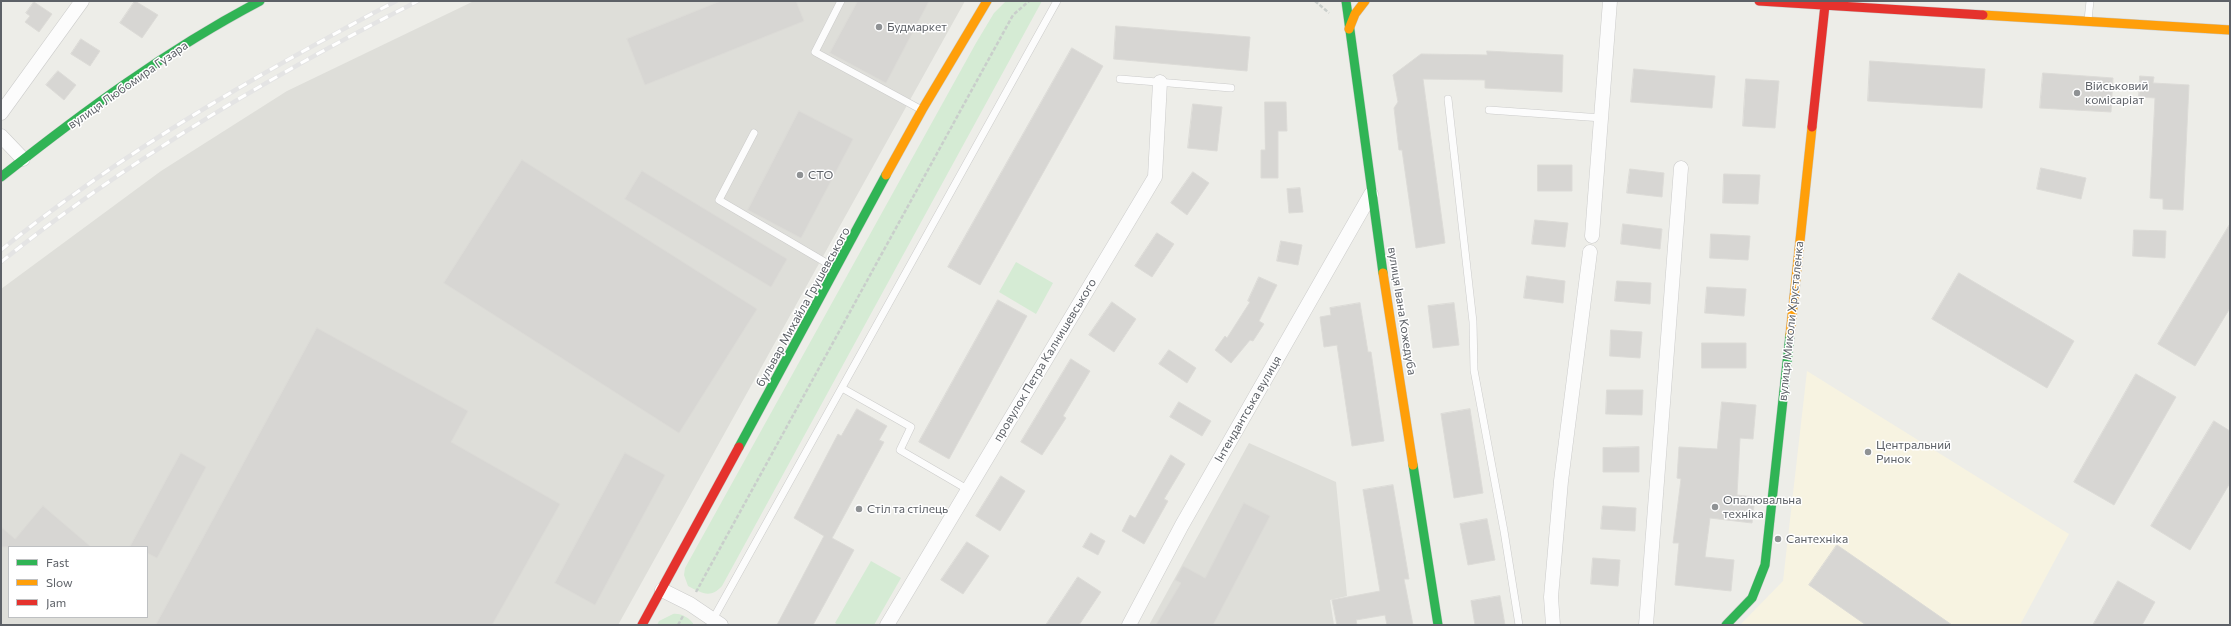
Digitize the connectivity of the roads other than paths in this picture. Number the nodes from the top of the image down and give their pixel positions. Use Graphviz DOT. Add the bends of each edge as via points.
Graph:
graph roads {
  1 [pos="82,1"];
  2 [pos="260,1"];
  3 [pos="841,1"];
  4 [pos="987,1"];
  5 [pos="1057,1"];
  6 [pos="1365,1"];
  7 [pos="1610,1"];
  8 [pos="1759,1"];
  9 [pos="2090,1"];
  10 [pos="1344,3"];
  11 [pos="1825,5"];
  12 [pos="2087,22"];
  13 [pos="1349,29"];
  14 [pos="2230,30"];
  15 [pos="1120,79"];
  16 [pos="1160,82"];
  17 [pos="1232,88"];
  18 [pos="1448,99"];
  19 [pos="922,110"];
  20 [pos="1489,110"];
  21 [pos="1,113"];
  22 [pos="1602,118"];
  23 [pos="754,133"];
  24 [pos="1,136"];
  25 [pos="23,160"];
  26 [pos="1681,168"];
  27 [pos="1,177"];
  28 [pos="1371,194"];
  29 [pos="1592,236"];
  30 [pos="1590,252"];
  31 [pos="837,269"];
  32 [pos="842,388"];
  33 [pos="967,490"];
  34 [pos="662,590"];
  35 [pos="715,623"];
  36 [pos="642,625"];
  37 [pos="887,625"];
  38 [pos="1129,625"];
  39 [pos="1438,625"];
  40 [pos="1519,625"];
  41 [pos="1553,625"];
  42 [pos="1646,625"];
  43 [pos="1726,625"];
  1 -- 21 [label="street"];
  2 -- 25 [label="main road, вулиця Любомира Гузара" via="170,54"];
  3 -- 19 [label="lane" via="815,52"];
  4 -- 19 [label="main road, бульвар Михайла Грушевського"];
  5 -- 32 [label="lane"];
  6 -- 13 [label="main road" via="1355,14"];
  7 -- 22 [label="street"];
  8 -- 11 [label="main road"];
  9 -- 12 [label="lane"];
  10 -- 13 [label="main road, вулиця Івана Кожедуба"];
  11 -- 12 [label="main road"];
  11 -- 43 [label="main road, вулиця Миколи Хрусталенка" via="1765,564 1752,598"];
  12 -- 14 [label="main road"];
  13 -- 28 [label="main road, вулиця Івана Кожедуба"];
  15 -- 16 [label="lane"];
  16 -- 17 [label="lane"];
  16 -- 33 [label="street, провулок Петра Калнишевського" via="1156,177"];
  18 -- 40 [label="lane" via="1473,322 1474,370"];
  19 -- 31 [label="main road, бульвар Михайла Грушевського"];
  20 -- 22 [label="lane"];
  22 -- 29 [label="street"];
  23 -- 31 [label="lane" via="718,200"];
  24 -- 25 [label="street"];
  25 -- 27 [label="main road, вулиця Любомира Гузара"];
  26 -- 42 [label="street"];
  28 -- 38 [label="street, Інтендантська вулиця" via="1182,525"];
  28 -- 39 [label="main road, вулиця Івана Кожедуба"];
  30 -- 41 [label="street" via="1561,481 1550,597"];
  31 -- 34 [label="main road, бульвар Михайла Грушевського"];
  32 -- 33 [label="lane" via="911,427 900,450"];
  32 -- 35 [label="lane"];
  33 -- 37 [label="street, провулок Петра Калнишевського"];
  34 -- 35 [label="street" via="690,604"];
  34 -- 36 [label="main road, бульвар Михайла Грушевського"];
}
